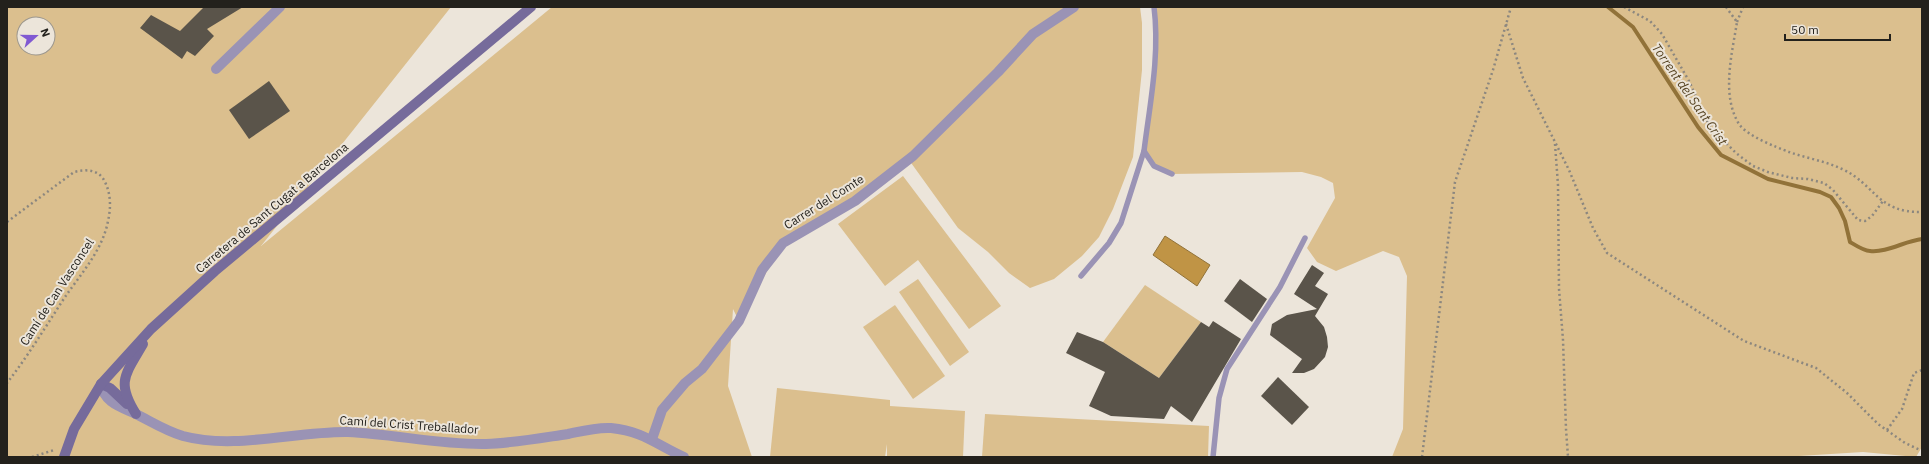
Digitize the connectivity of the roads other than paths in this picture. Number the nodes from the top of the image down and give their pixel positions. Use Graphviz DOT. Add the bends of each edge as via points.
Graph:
graph roads {
  1 [pos="280,7"];
  2 [pos="531,7"];
  3 [pos="1074,7"];
  4 [pos="1154,7"];
  5 [pos="216,70"];
  6 [pos="1144,151"];
  7 [pos="1172,174"];
  8 [pos="1305,238"];
  9 [pos="1081,276"];
  10 [pos="151,329"];
  11 [pos="101,384"];
  12 [pos="109,401"];
  13 [pos="88,404"];
  14 [pos="136,414"];
  15 [pos="652,439"];
  16 [pos="64,457"];
  17 [pos="684,457"];
  18 [pos="1213,457"];
  1 -- 5 [label="street"];
  2 -- 10 [label="main road, Carretera de Sant Cugat a Barcelona" via="215,271"];
  3 -- 15 [label="street, Carrer del Comte" via="1033,34 914,156 855,201 783,242 762,270 740,321 702,369 685,383 662,410"];
  4 -- 6 [label="lane" via="1156,37 1153,88"];
  6 -- 7 [label="lane" via="1154,166"];
  6 -- 9 [label="lane" via="1121,223"];
  8 -- 18 [label="lane" via="1280,287 1227,369 1219,398"];
  10 -- 11 [label="main road, Carretera de Sant Cugat a Barcelona"];
  10 -- 14 [label="main road" via="126,376 124,388 127,400"];
  11 -- 12 [label="street"];
  11 -- 13 [label="main road, Carretera de Sant Cugat a Barcelona"];
  11 -- 14 [label="main road" via="116,392"];
  12 -- 13 [label="street" via="101,400"];
  12 -- 14 [label="street, Camí del Crist Treballador"];
  13 -- 16 [label="main road, Carretera de Sant Cugat a Barcelona" via="74,429"];
  14 -- 15 [label="street, Camí del Crist Treballador" via="162,429 185,436 209,439 241,440 342,432 485,444 520,442 608,428 627,430"];
  15 -- 17 [label="street, Camí del Crist Treballador"];
}
